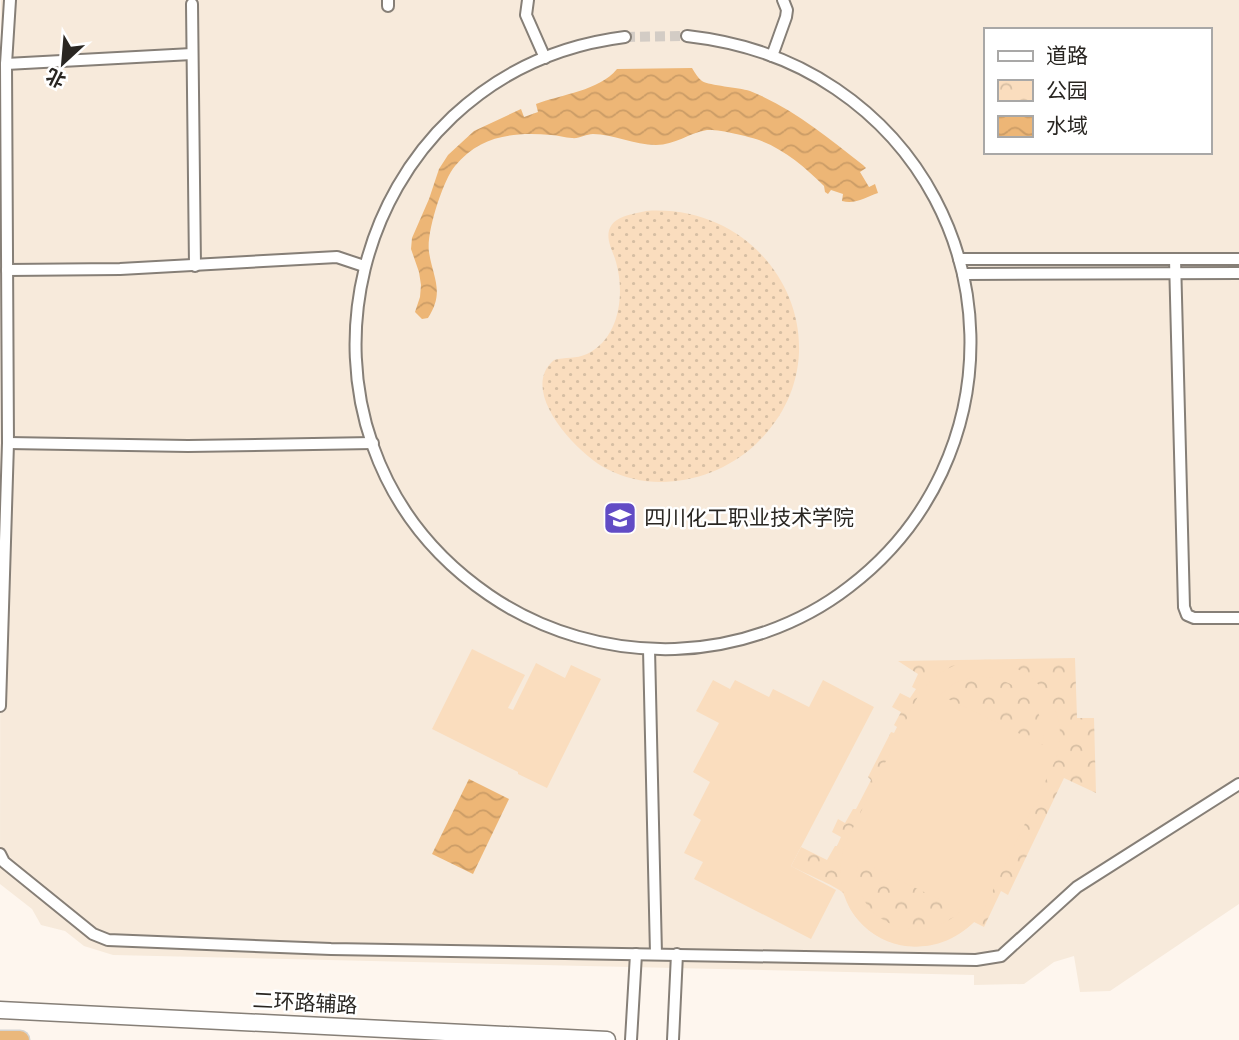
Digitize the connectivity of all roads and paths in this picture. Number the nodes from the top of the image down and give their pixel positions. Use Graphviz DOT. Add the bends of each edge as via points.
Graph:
graph roads {
  1 [pos="10,0"];
  2 [pos="528,0"];
  3 [pos="783,0"];
  4 [pos="192,4"];
  5 [pos="687,36"];
  6 [pos="625,37"];
  7 [pos="192,54"];
  8 [pos="772,55"];
  9 [pos="545,58"];
  10 [pos="6,64"];
  11 [pos="959,259"];
  12 [pos="1175,259"];
  13 [pos="1239,259"];
  14 [pos="195,266"];
  15 [pos="364,266"];
  16 [pos="7,270"];
  17 [pos="1175,273"];
  18 [pos="1239,273"];
  19 [pos="963,274"];
  20 [pos="5,439"];
  21 [pos="373,443"];
  22 [pos="1239,618"];
  23 [pos="649,649"];
  24 [pos="0,706"];
  25 [pos="1239,784"];
  26 [pos="0,854"];
  27 [pos="636,954"];
  28 [pos="656,954"];
  29 [pos="677,954"];
  30 [pos="0,1010"];
  31 [pos="0,1040"];
  32 [pos="20,1040"];
  33 [pos="607,1040"];
  34 [pos="631,1040"];
  35 [pos="673,1040"];
  1 -- 10 [label="street"];
  2 -- 9 [label="street" via="526,15"];
  3 -- 8 [label="street" via="786,17"];
  4 -- 7 [label="street"];
  5 -- 8 [label="street"];
  6 -- 9 [label="street"];
  7 -- 10 [label="street"];
  7 -- 14 [label="street"];
  8 -- 11 [label="street" via="836,89 888,133 929,188"];
  9 -- 15 [label="street" via="474,99 425,146 388,203"];
  10 -- 16 [label="street"];
  11 -- 12 [label="street"];
  11 -- 19 [label="street"];
  12 -- 13 [label="street"];
  12 -- 17 [label="street"];
  14 -- 15 [label="street" via="337,257"];
  14 -- 16 [label="street"];
  15 -- 21 [label="street" via="355,356"];
  16 -- 20 [label="street"];
  17 -- 18 [label="street"];
  17 -- 19 [label="street"];
  17 -- 22 [label="street" via="1184,607 1191,618"];
  19 -- 23 [label="street" via="971,362 959,429 933,492 894,547 843,592 783,625 718,645"];
  20 -- 21 [label="street" via="188,446"];
  20 -- 24 [label="street"];
  21 -- 23 [label="street" via="392,487 416,525 481,589 561,632"];
  23 -- 28 [label="street"];
  25 -- 29 [label="street" via="1077,887 1008,951 992,959"];
  26 -- 27 [label="street" via="93,934 108,940"];
  27 -- 28 [label="street"];
  27 -- 34 [label="street"];
  28 -- 29 [label="street"];
  29 -- 35 [label="street"];
  30 -- 33 [label="main road, 二环路辅路"];
  31 -- 32 [label="highway"];
}
